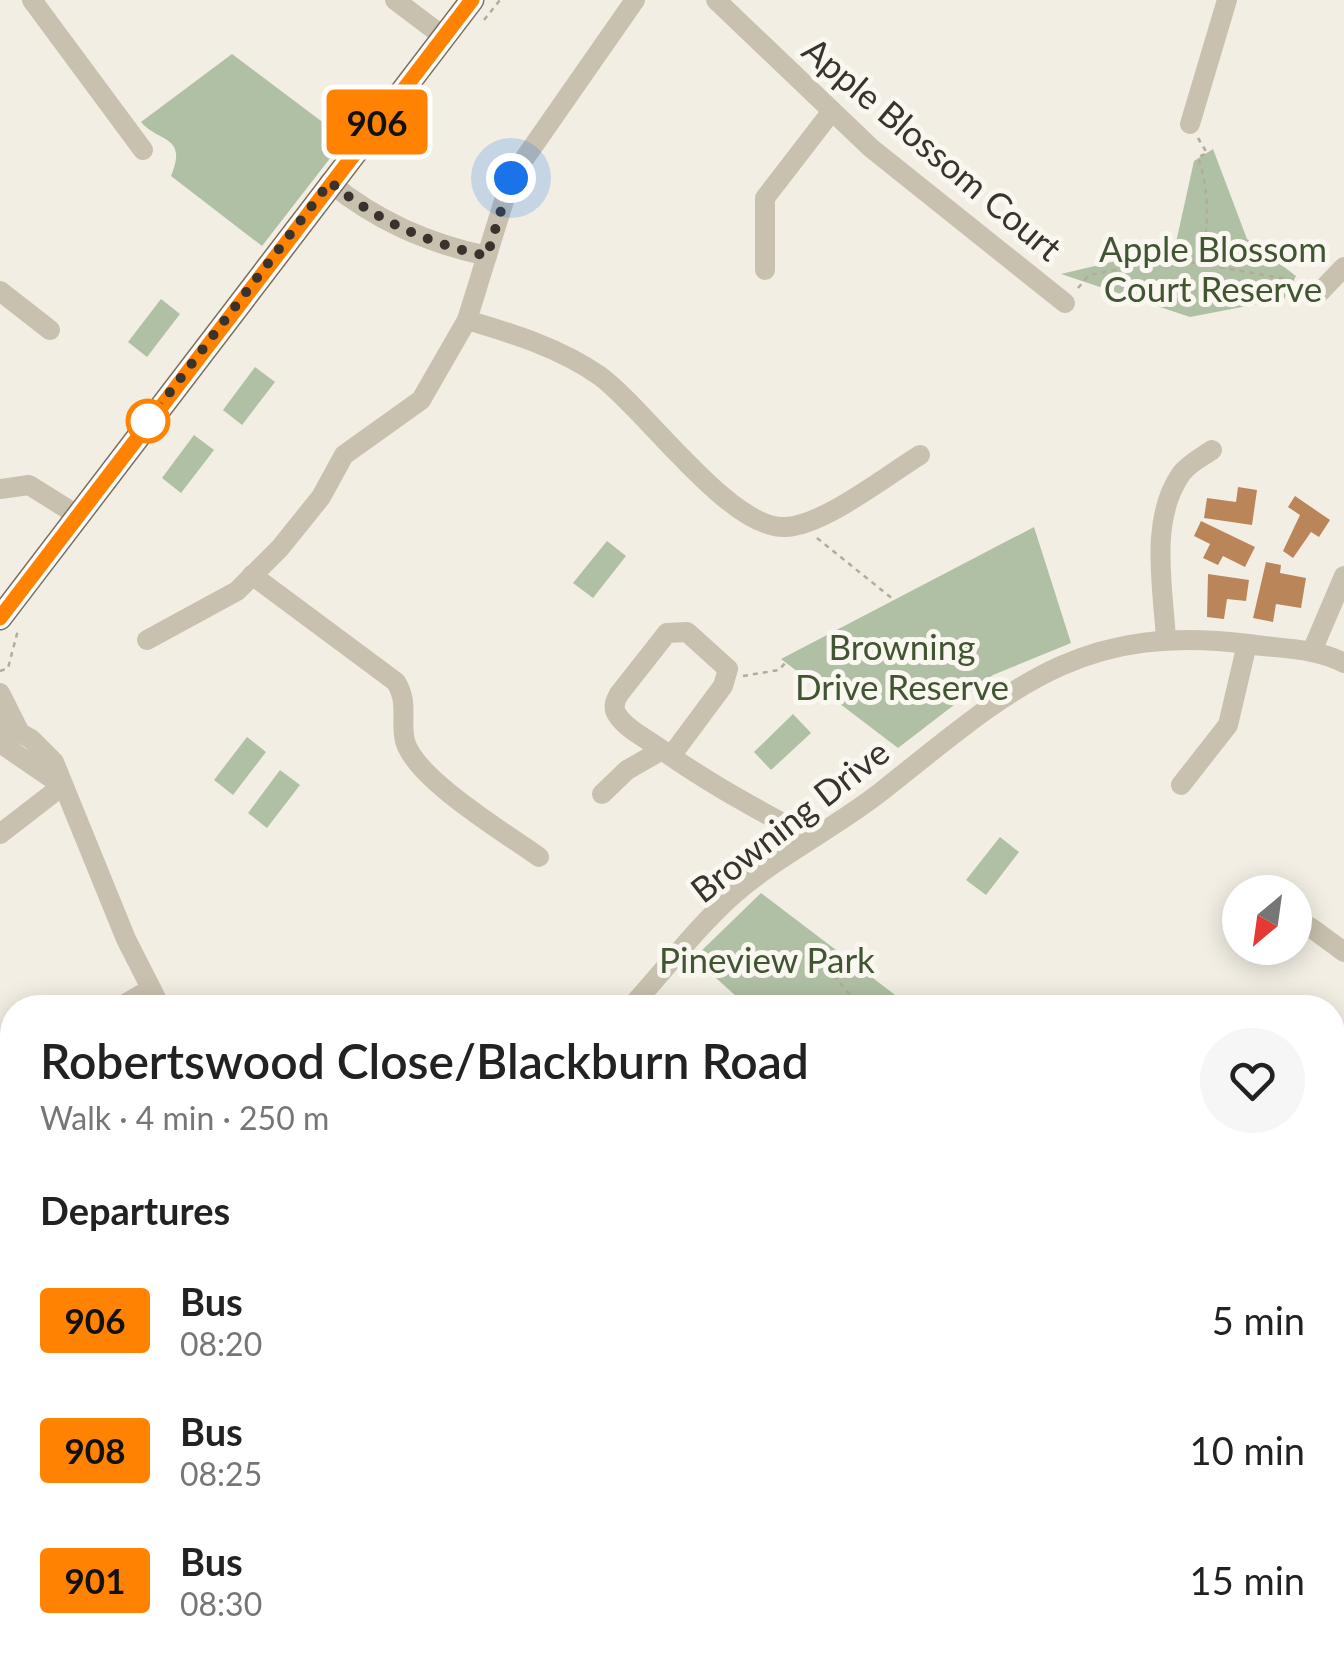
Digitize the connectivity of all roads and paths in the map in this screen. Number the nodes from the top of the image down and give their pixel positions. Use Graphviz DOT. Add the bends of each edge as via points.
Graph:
graph roads {
  1 [pos="32,0"];
  2 [pos="394,0"];
  3 [pos="472,0"];
  4 [pos="634,0"];
  5 [pos="716,0"];
  6 [pos="1227,0"];
  7 [pos="444,38"];
  8 [pos="832,111"];
  9 [pos="1190,124"];
  10 [pos="142,150"];
  11 [pos="330,182"];
  12 [pos="487,256"];
  13 [pos="1203,261"];
  14 [pos="1344,266"];
  15 [pos="765,270"];
  16 [pos="0,292"];
  17 [pos="1318,294"];
  18 [pos="1065,303"];
  19 [pos="467,320"];
  20 [pos="50,330"];
  21 [pos="1212,450"];
  22 [pos="920,456"];
  23 [pos="0,489"];
  24 [pos="77,516"];
  25 [pos="801,524"];
  26 [pos="252,575"];
  27 [pos="1344,576"];
  28 [pos="894,600"];
  29 [pos="0,618"];
  30 [pos="1166,638"];
  31 [pos="147,640"];
  32 [pos="1247,644"];
  33 [pos="12,646"];
  34 [pos="1312,651"];
  35 [pos="786,662"];
  36 [pos="1344,663"];
  37 [pos="0,671"];
  38 [pos="727,679"];
  39 [pos="0,693"];
  40 [pos="0,722"];
  41 [pos="20,732"];
  42 [pos="0,743"];
  43 [pos="666,753"];
  44 [pos="1181,785"];
  45 [pos="62,786"];
  46 [pos="602,794"];
  47 [pos="0,834"];
  48 [pos="810,838"];
  49 [pos="539,857"];
  50 [pos="1312,928"];
  51 [pos="690,942"];
  52 [pos="1344,952"];
  53 [pos="155,995"];
  54 [pos="642,995"];
  55 [pos="849,995"];
  1 -- 10 [label="street"];
  2 -- 7 [label="street"];
  3 -- 7 [label="main road"];
  4 -- 12 [label="street" via="511,178"];
  5 -- 8 [label="street, Apple Blossom Court"];
  6 -- 9 [label="street"];
  7 -- 11 [label="main road"];
  8 -- 15 [label="street" via="765,198"];
  8 -- 18 [label="street, Apple Blossom Court"];
  9 -- 13 [label="path" via="1206,153 1198,157 1208,200"];
  11 -- 12 [label="street" via="418,237"];
  11 -- 24 [label="main road"];
  12 -- 19 [label="street"];
  13 -- 17 [label="path" via="1292,280"];
  13 -- 18 [label="path" via="1173,259 1089,275"];
  14 -- 17 [label="street"];
  16 -- 20 [label="street"];
  19 -- 25 [label="street" via="523,336 600,376 740,510 772,526"];
  19 -- 26 [label="street" via="421,400 344,455 320,496"];
  21 -- 30 [label="street" via="1183,471 1164,519"];
  22 -- 25 [label="street"];
  23 -- 24 [label="street" via="30,486"];
  24 -- 29 [label="main road"];
  25 -- 28 [label="path"];
  26 -- 31 [label="street" via="195,618"];
  26 -- 49 [label="street" via="396,682 405,697 405,742 420,766"];
  27 -- 34 [label="street"];
  30 -- 32 [label="street, Browning Drive"];
  30 -- 48 [label="street, Browning Drive" via="1078,658 1026,681"];
  32 -- 34 [label="street, Browning Drive"];
  32 -- 44 [label="street" via="1228,725"];
  33 -- 37 [label="path" via="8,668"];
  34 -- 36 [label="street, Browning Drive"];
  35 -- 38 [label="path" via="779,670"];
  38 -- 43 [label="street"];
  38 -- 43 [label="street" via="725,661 687,632 667,633 614,705 616,714"];
  39 -- 41 [label="street"];
  40 -- 41 [label="street"];
  41 -- 45 [label="street" via="49,755"];
  42 -- 45 [label="street"];
  43 -- 46 [label="street" via="626,770"];
  43 -- 48 [label="street"];
  45 -- 47 [label="street"];
  45 -- 53 [label="street"];
  48 -- 51 [label="street, Browning Drive" via="732,896"];
  50 -- 52 [label="street"];
  51 -- 54 [label="street, Browning Drive"];
  51 -- 55 [label="path" via="712,960 731,962 778,951 802,953 826,966"];
}
